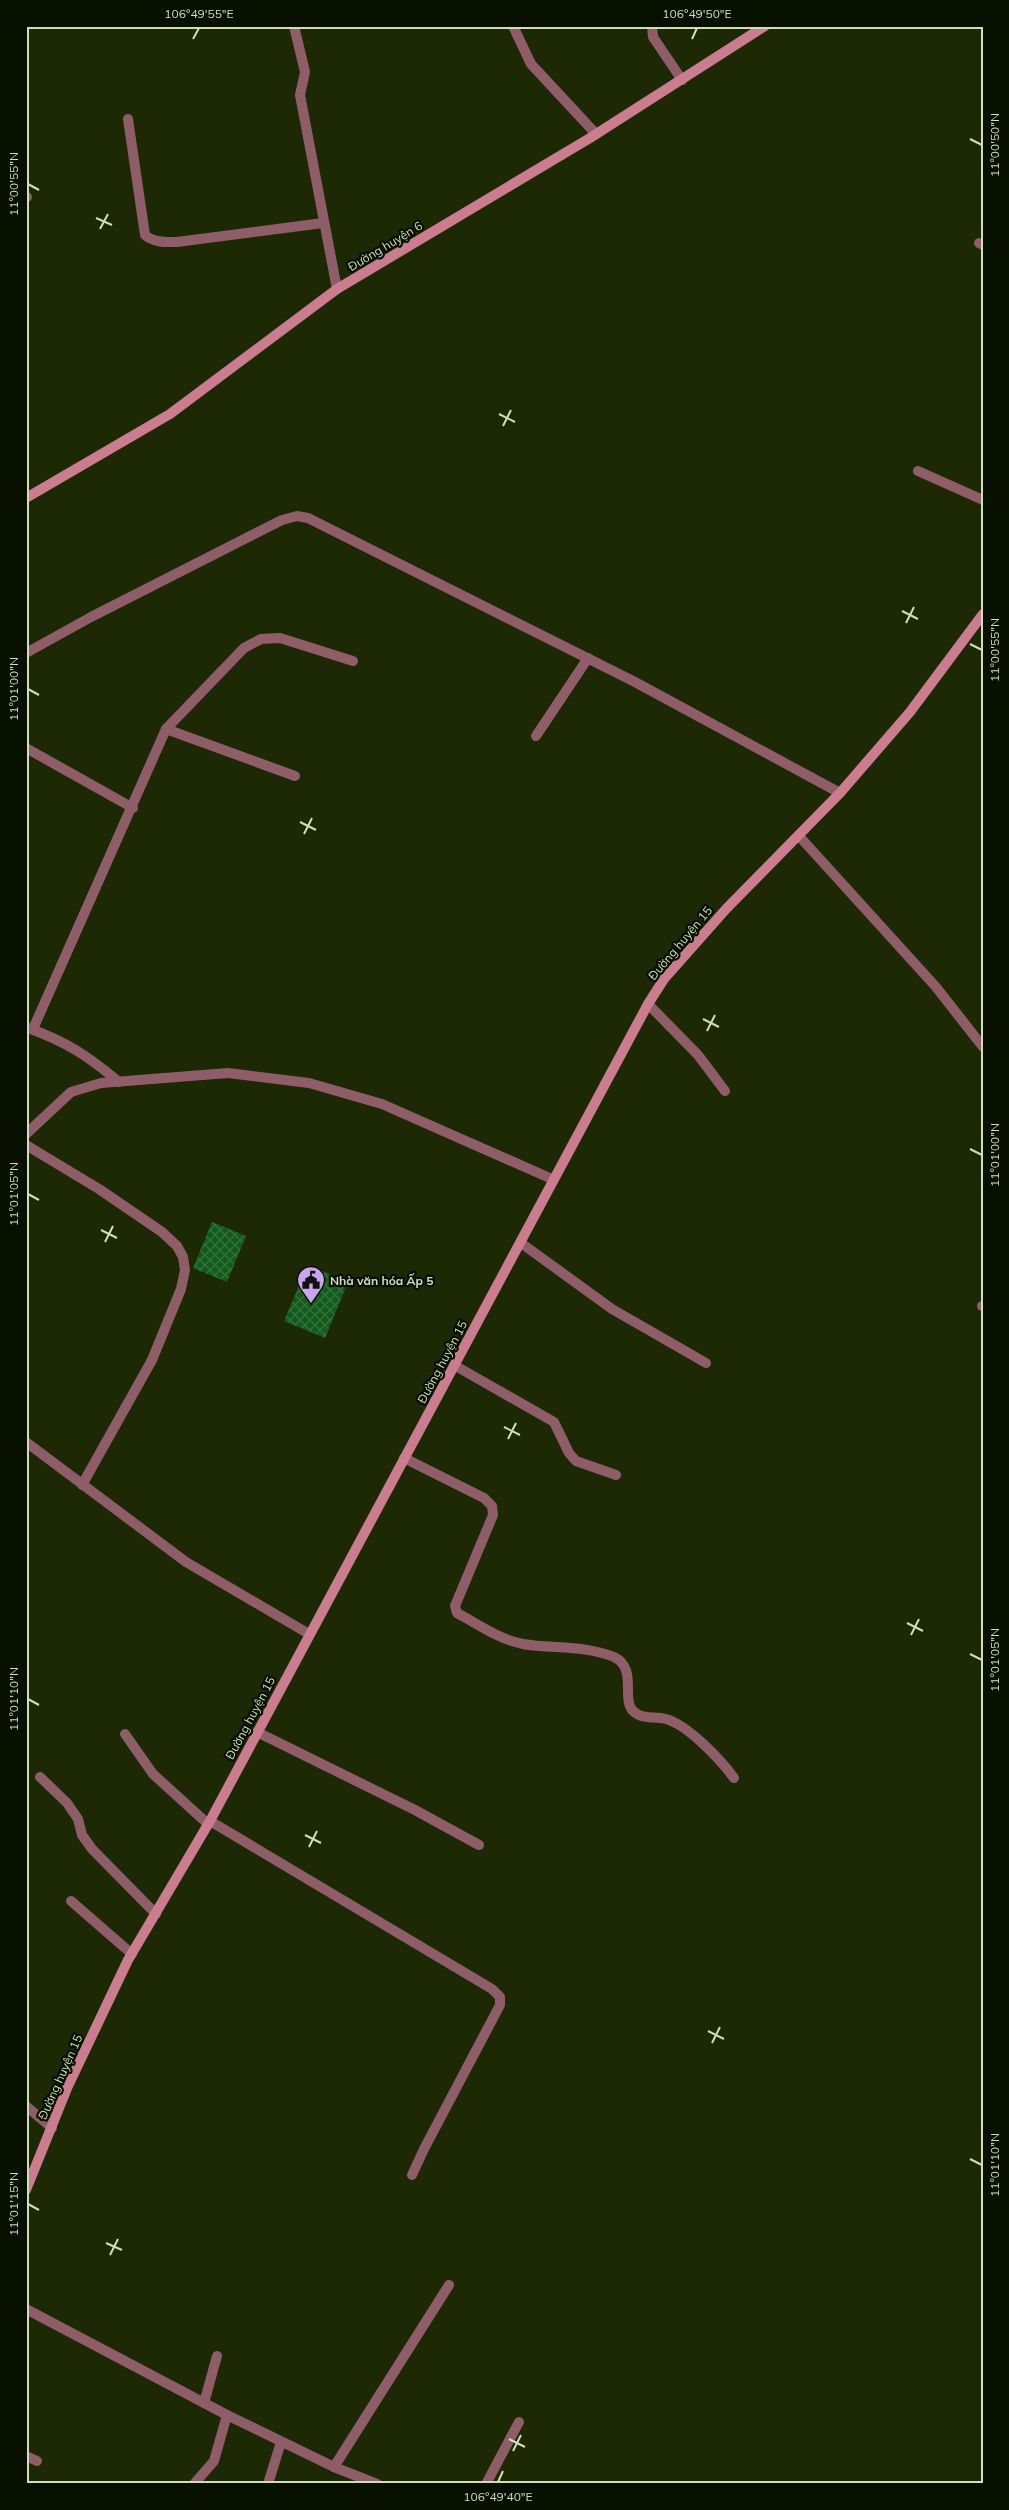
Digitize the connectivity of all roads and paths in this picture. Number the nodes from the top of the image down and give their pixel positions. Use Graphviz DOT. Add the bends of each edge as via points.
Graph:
graph roads {
  1 [pos="294,26"];
  2 [pos="513,26"];
  3 [pos="652,26"];
  4 [pos="766,26"];
  5 [pos="682,80"];
  6 [pos="128,119"];
  7 [pos="596,134"];
  8 [pos="323,223"];
  9 [pos="337,289"];
  10 [pos="918,471"];
  11 [pos="26,498"];
  12 [pos="983,500"];
  13 [pos="983,614"];
  14 [pos="26,653"];
  15 [pos="588,658"];
  16 [pos="353,661"];
  17 [pos="166,729"];
  18 [pos="536,736"];
  19 [pos="26,748"];
  20 [pos="295,776"];
  21 [pos="840,793"];
  22 [pos="133,808"];
  23 [pos="799,836"];
  24 [pos="648,1004"];
  25 [pos="29,1028"];
  26 [pos="983,1047"];
  27 [pos="119,1082"];
  28 [pos="725,1091"];
  29 [pos="26,1134"];
  30 [pos="26,1145"];
  31 [pos="552,1179"];
  32 [pos="521,1243"];
  33 [pos="706,1364"];
  34 [pos="454,1365"];
  35 [pos="26,1442"];
  36 [pos="404,1458"];
  37 [pos="616,1475"];
  38 [pos="82,1484"];
  39 [pos="309,1634"];
  40 [pos="257,1732"];
  41 [pos="125,1734"];
  42 [pos="40,1777"];
  43 [pos="734,1778"];
  44 [pos="209,1823"];
  45 [pos="479,1845"];
  46 [pos="71,1901"];
  47 [pos="156,1914"];
  48 [pos="132,1954"];
  49 [pos="26,2106"];
  50 [pos="52,2128"];
  51 [pos="412,2176"];
  52 [pos="26,2190"];
  53 [pos="449,2285"];
  54 [pos="26,2309"];
  55 [pos="217,2356"];
  56 [pos="204,2403"];
  57 [pos="228,2415"];
  58 [pos="519,2422"];
  59 [pos="281,2442"];
  60 [pos="26,2456"];
  61 [pos="37,2461"];
  62 [pos="334,2467"];
  63 [pos="194,2484"];
  64 [pos="268,2484"];
  65 [pos="377,2484"];
  66 [pos="486,2484"];
  1 -- 8 [label="street" via="305,72 300,95"];
  2 -- 7 [label="street" via="531,64"];
  3 -- 5 [label="street" via="653,37"];
  4 -- 5 [label="street, Đường huyện 6"];
  5 -- 7 [label="street, Đường huyện 6"];
  6 -- 8 [label="street" via="145,234 149,238 159,242 177,242"];
  7 -- 9 [label="street, Đường huyện 6"];
  8 -- 9 [label="street"];
  9 -- 11 [label="street, Đường huyện 6" via="170,414"];
  10 -- 12 [label="street"];
  13 -- 21 [label="street, Đường huyện 15" via="910,712"];
  14 -- 15 [label="street" via="282,520 296,516 308,518 339,533"];
  15 -- 18 [label="street"];
  15 -- 21 [label="street"];
  16 -- 17 [label="street" via="280,638 261,639 244,648"];
  17 -- 20 [label="street"];
  17 -- 22 [label="street"];
  19 -- 22 [label="street"];
  21 -- 23 [label="street, Đường huyện 15"];
  22 -- 25 [label="street"];
  23 -- 24 [label="street, Đường huyện 15" via="726,909 664,980"];
  23 -- 26 [label="street" via="936,987"];
  24 -- 28 [label="street" via="698,1055"];
  24 -- 31 [label="street, Đường huyện 15"];
  25 -- 27 [label="street" via="84,1053"];
  27 -- 29 [label="street" via="101,1083 71,1092"];
  27 -- 31 [label="street" via="228,1073 309,1082 382,1104"];
  30 -- 38 [label="street" via="162,1232 183,1257 180,1289 152,1360"];
  31 -- 32 [label="street, Đường huyện 15"];
  32 -- 33 [label="street" via="612,1309"];
  32 -- 34 [label="street, Đường huyện 15"];
  34 -- 36 [label="street, Đường huyện 15"];
  34 -- 37 [label="street" via="554,1422 568,1453 576,1461"];
  35 -- 38 [label="street"];
  36 -- 39 [label="street, Đường huyện 15"];
  36 -- 43 [label="street" via="484,1498 492,1506 493,1515 455,1606 457,1613 508,1640 586,1650 624,1663 631,1709 639,1715 667,1719 682,1728 718,1757"];
  38 -- 39 [label="street" via="186,1562"];
  39 -- 40 [label="street, Đường huyện 15"];
  40 -- 44 [label="street, Đường huyện 15"];
  40 -- 45 [label="street"];
  41 -- 44 [label="street" via="153,1774"];
  42 -- 47 [label="street" via="68,1803 92,1849"];
  44 -- 47 [label="street, Đường huyện 15"];
  44 -- 51 [label="street" via="492,1989 500,1997 500,2005"];
  46 -- 48 [label="street"];
  47 -- 48 [label="street, Đường huyện 15"];
  48 -- 50 [label="street, Đường huyện 15" via="68,2086"];
  49 -- 50 [label="street"];
  50 -- 52 [label="street, Đường huyện 15"];
  53 -- 62 [label="street"];
  54 -- 56 [label="street"];
  55 -- 56 [label="street"];
  56 -- 57 [label="street"];
  57 -- 59 [label="street"];
  57 -- 63 [label="street" via="214,2461"];
  58 -- 66 [label="street"];
  59 -- 62 [label="street"];
  59 -- 64 [label="street"];
  60 -- 61 [label="street"];
  62 -- 65 [label="street"];
}
